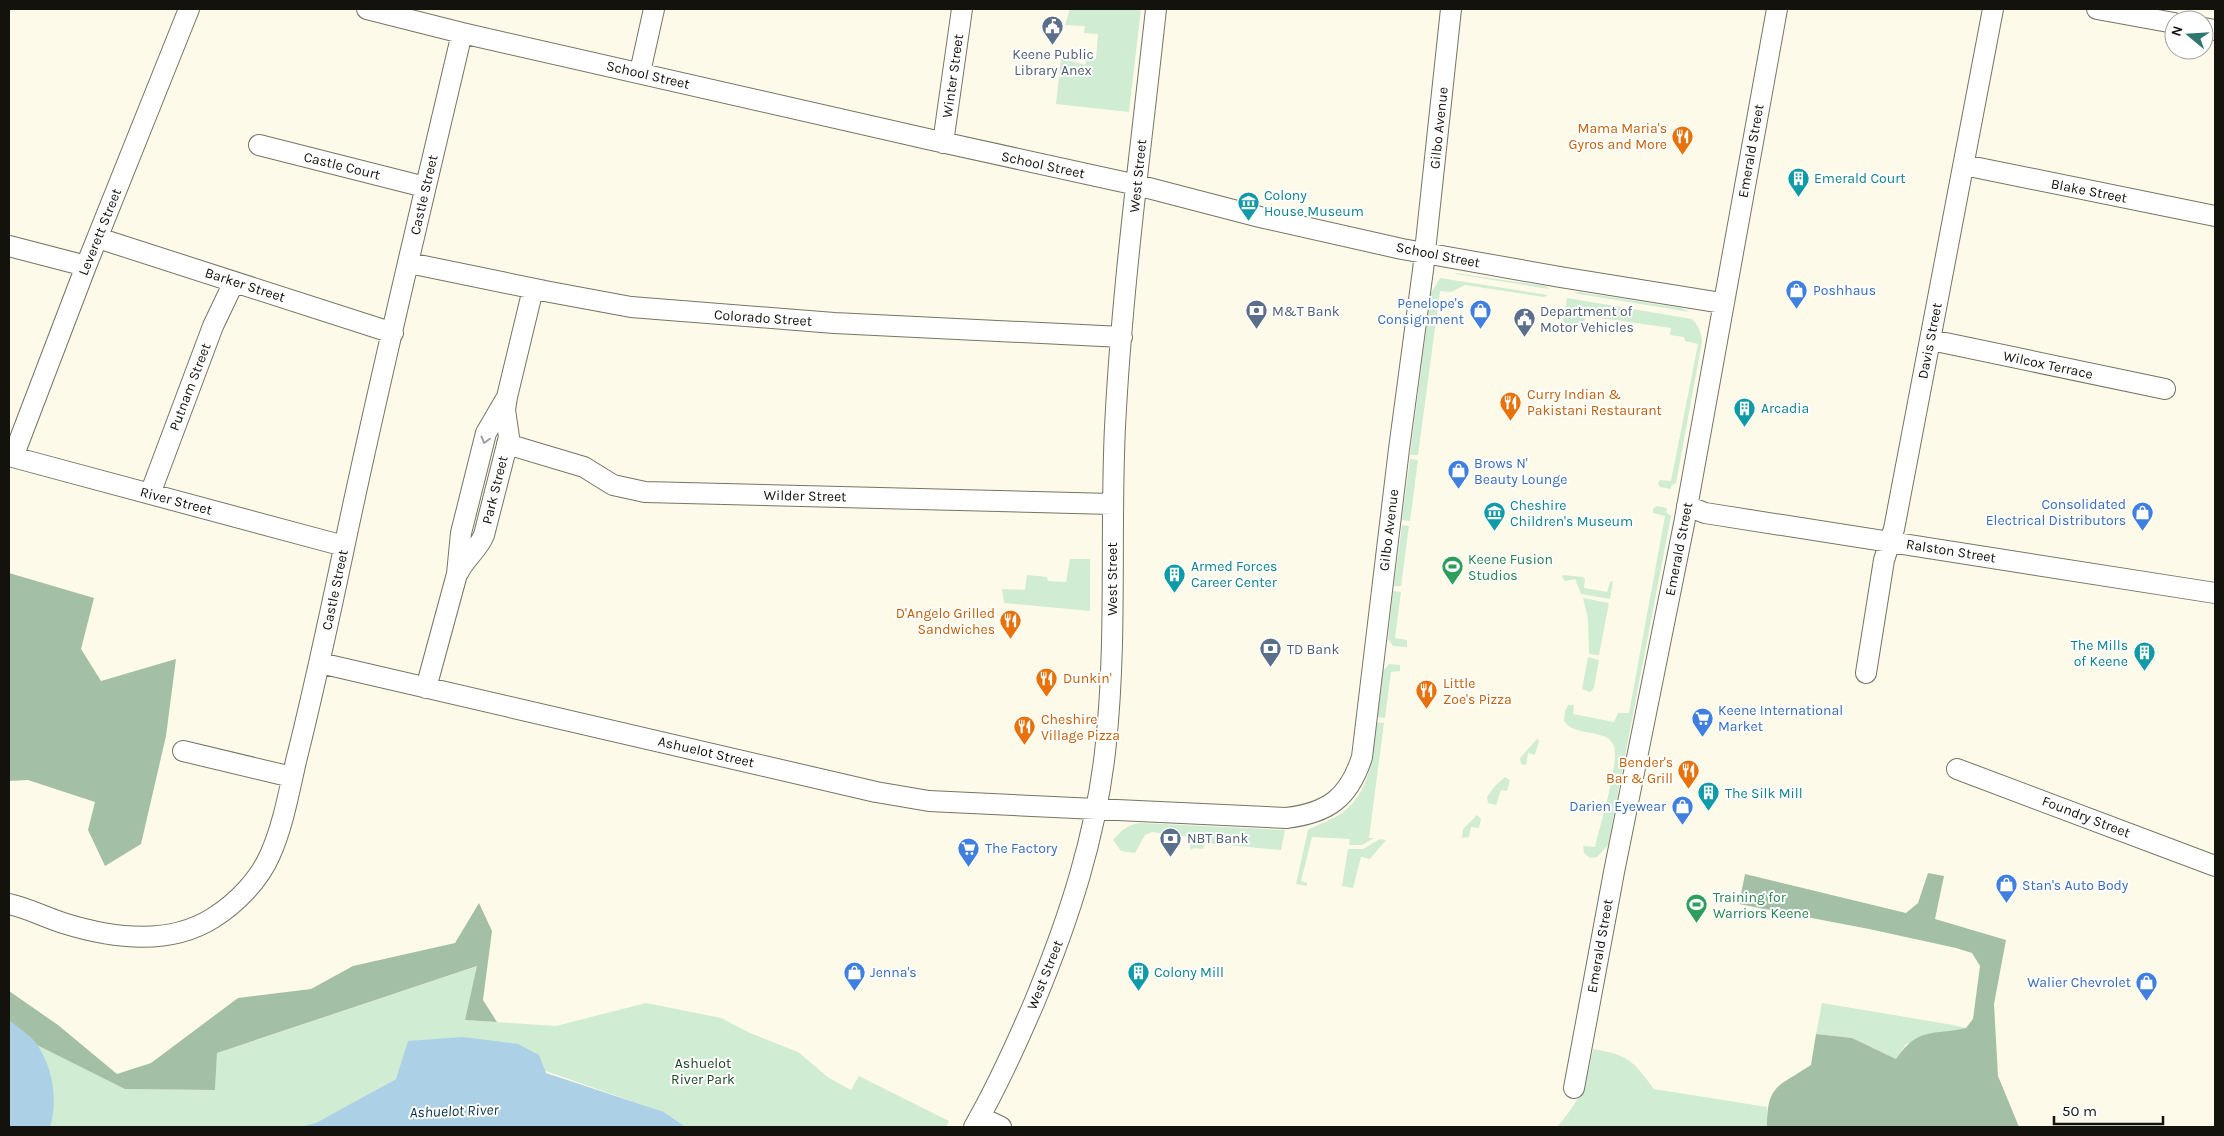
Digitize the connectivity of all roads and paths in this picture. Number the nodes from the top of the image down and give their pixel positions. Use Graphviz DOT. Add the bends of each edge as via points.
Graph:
graph roads {
  1 [pos="189,9"];
  2 [pos="367,9"];
  3 [pos="654,9"];
  4 [pos="962,9"];
  5 [pos="1156,9"];
  6 [pos="1451,9"];
  7 [pos="1777,9"];
  8 [pos="1993,9"];
  9 [pos="2097,9"];
  10 [pos="2164,21"];
  11 [pos="462,33"];
  12 [pos="640,72"];
  13 [pos="943,143"];
  14 [pos="259,145"];
  15 [pos="1964,165"];
  16 [pos="1137,185"];
  17 [pos="426,187"];
  18 [pos="2215,216"];
  19 [pos="98,238"];
  20 [pos="9,246"];
  21 [pos="1426,253"];
  22 [pos="409,263"];
  23 [pos="86,266"];
  24 [pos="234,282"];
  25 [pos="533,289"];
  26 [pos="1722,303"];
  27 [pos="393,333"];
  28 [pos="1122,337"];
  29 [pos="1931,340"];
  30 [pos="2165,389"];
  31 [pos="507,397"];
  32 [pos="507,444"];
  33 [pos="11,456"];
  34 [pos="150,494"];
  35 [pos="1112,504"];
  36 [pos="1687,506"];
  37 [pos="1890,541"];
  38 [pos="344,546"];
  39 [pos="457,574"];
  40 [pos="2215,592"];
  41 [pos="320,663"];
  42 [pos="1866,673"];
  43 [pos="426,688"];
  44 [pos="184,751"];
  45 [pos="1957,769"];
  46 [pos="292,777"];
  47 [pos="1096,809"];
  48 [pos="2215,866"];
  49 [pos="9,904"];
  50 [pos="1574,1088"];
  51 [pos="977,1122"];
  52 [pos="1001,1127"];
  1 -- 19 [label="street, Leverett Street"];
  2 -- 11 [label="street, School Street"];
  3 -- 12 [label="street"];
  4 -- 13 [label="street, Winter Street"];
  5 -- 16 [label="street, West Street"];
  6 -- 21 [label="street, Gilbo Avenue"];
  7 -- 26 [label="street, Emerald Street"];
  8 -- 15 [label="street, Davis Street"];
  9 -- 10 [label="street"];
  11 -- 12 [label="street, School Street"];
  11 -- 17 [label="street, Castle Street"];
  12 -- 13 [label="street, School Street"];
  13 -- 16 [label="street, School Street"];
  14 -- 17 [label="street, Castle Court"];
  15 -- 18 [label="street, Blake Street"];
  15 -- 29 [label="street, Davis Street"];
  16 -- 21 [label="street, School Street" via="1260,218"];
  16 -- 28 [label="street, West Street"];
  17 -- 22 [label="street, Castle Street"];
  19 -- 23 [label="street, Leverett Street"];
  19 -- 24 [label="street, Barker Street"];
  20 -- 23 [label="street"];
  21 -- 26 [label="street, School Street"];
  21 -- 47 [label="street, Gilbo Avenue" via="1398,449 1362,757 1351,785 1330,806 1286,818"];
  22 -- 25 [label="street, Colorado Street"];
  22 -- 27 [label="street, Castle Street"];
  23 -- 33 [label="street, Leverett Street"];
  24 -- 27 [label="street, Barker Street"];
  24 -- 34 [label="street, Putnam Street" via="213,326"];
  25 -- 28 [label="street, Colorado Street" via="631,307 673,311 834,323"];
  25 -- 31 [label="street, Park Street"];
  26 -- 36 [label="street, Emerald Street"];
  27 -- 38 [label="street, Castle Street"];
  28 -- 35 [label="street, West Street"];
  29 -- 30 [label="street, Wilcox Terrace"];
  29 -- 37 [label="street, Davis Street"];
  31 -- 32 [label="street, Park Street"];
  31 -- 39 [label="street, Park Street, one-way" via="486,433 461,533"];
  32 -- 35 [label="street, Wilder Street" via="584,467 613,485 646,492"];
  32 -- 39 [label="street, Park Street" via="479,546"];
  33 -- 34 [label="street, River Street"];
  34 -- 38 [label="street, River Street"];
  35 -- 47 [label="street, West Street" via="1110,707"];
  36 -- 37 [label="street, Ralston Street" via="1705,512"];
  36 -- 50 [label="street, Emerald Street"];
  37 -- 40 [label="street, Ralston Street"];
  37 -- 42 [label="street, Davis Street" via="1884,560"];
  38 -- 41 [label="street, Castle Street"];
  39 -- 43 [label="street, Park Street"];
  41 -- 43 [label="street, Ashuelot Street"];
  41 -- 46 [label="street, Castle Street"];
  43 -- 47 [label="street, Ashuelot Street" via="917,800"];
  44 -- 46 [label="street"];
  45 -- 48 [label="street, Foundry Street"];
  46 -- 49 [label="street, Castle Street" via="277,840 262,872 244,893 216,917 202,924 152,937 122,936 64,923"];
  47 -- 51 [label="street, West Street" via="1079,882 1058,945 1016,1044"];
  51 -- 52 [label="street"];
}
